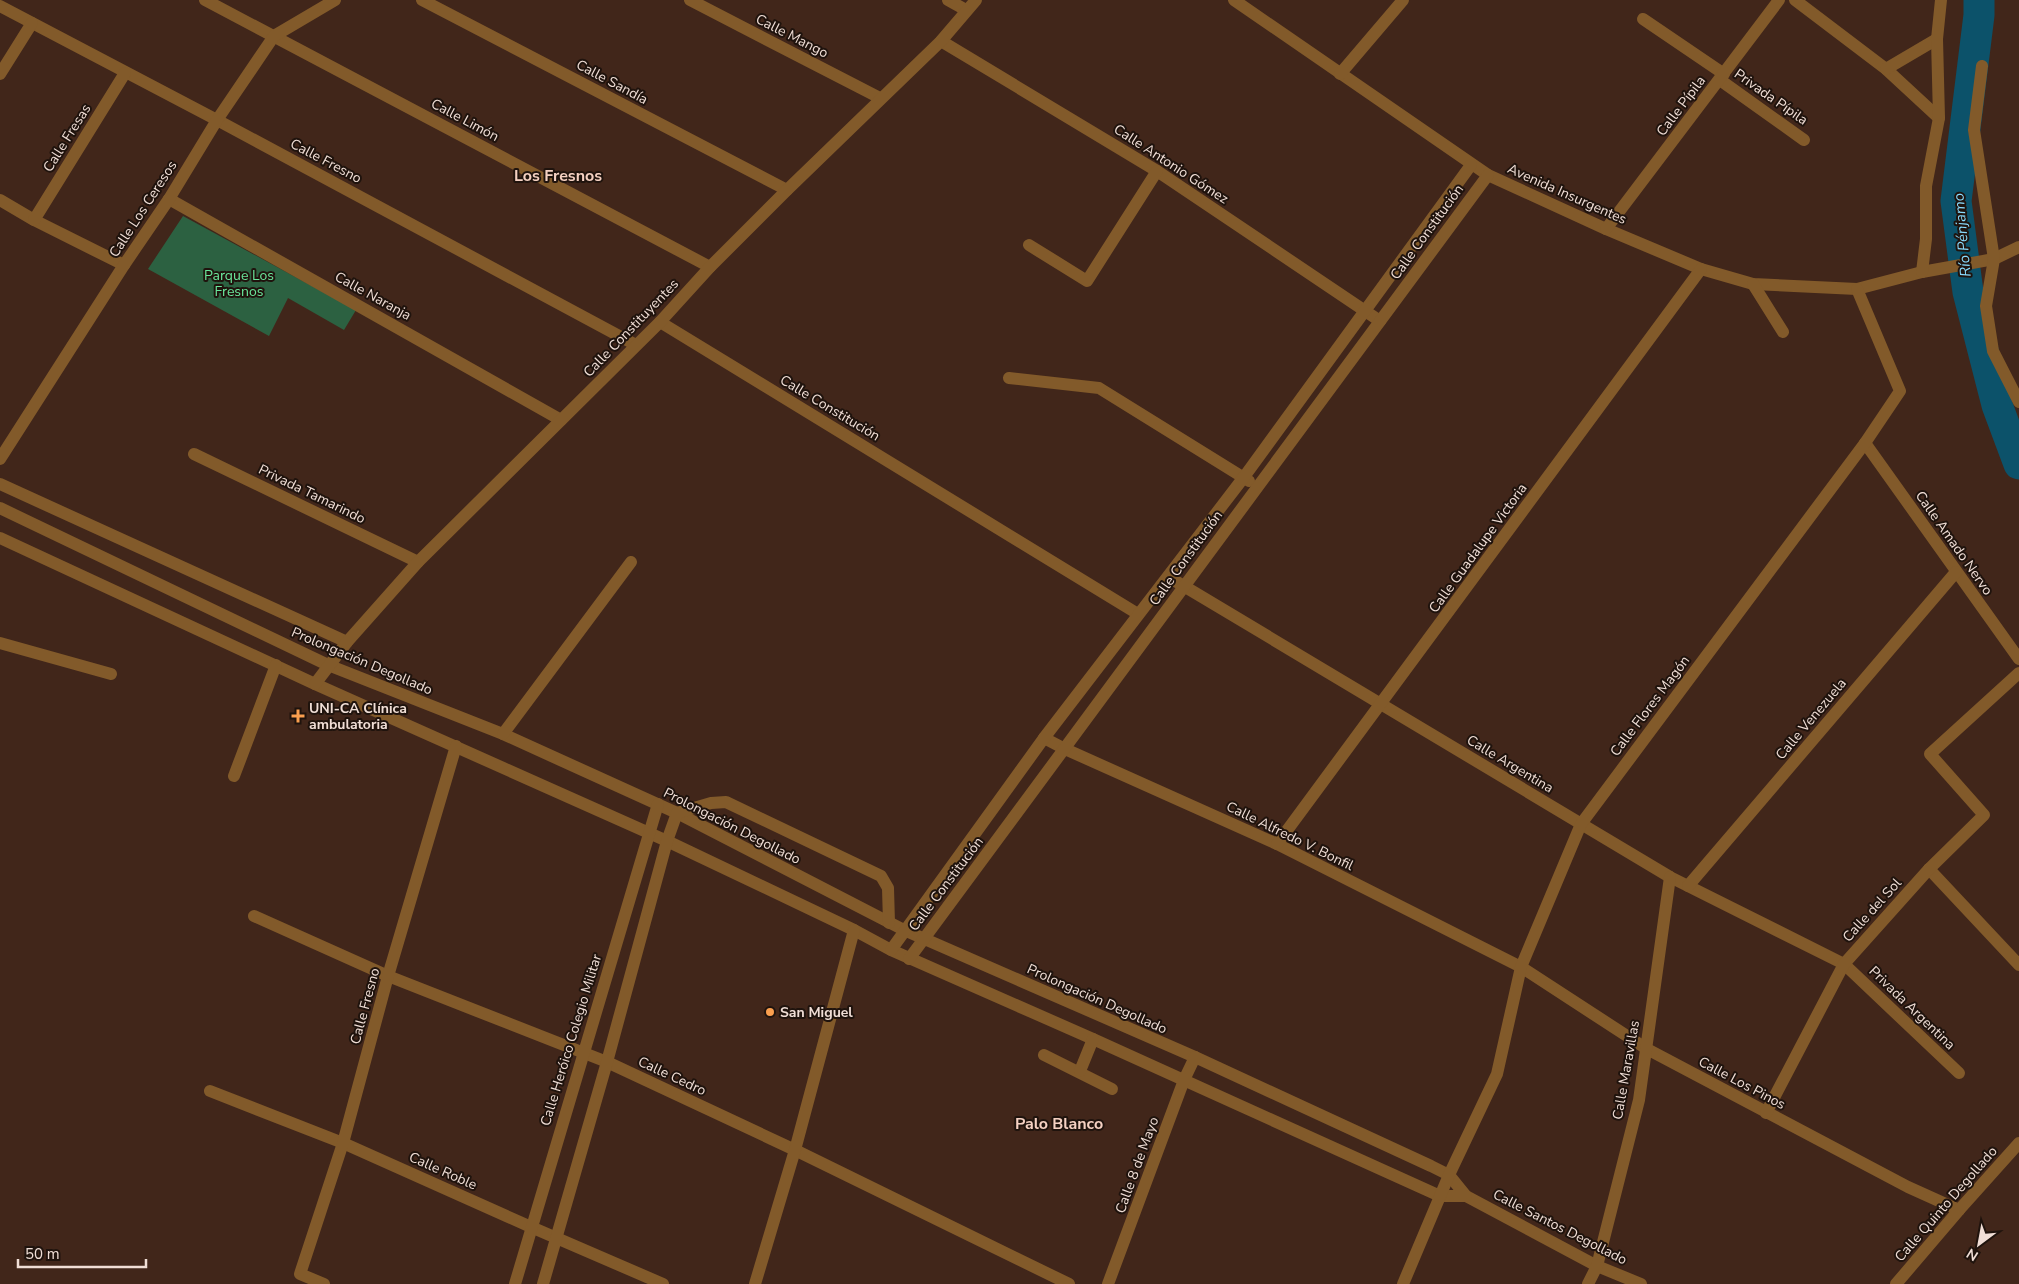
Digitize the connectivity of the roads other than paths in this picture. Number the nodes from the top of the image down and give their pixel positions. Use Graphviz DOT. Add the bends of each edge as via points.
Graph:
graph roads {
  1 [pos="205,0"];
  2 [pos="335,0"];
  3 [pos="422,0"];
  4 [pos="690,0"];
  5 [pos="948,0"];
  6 [pos="976,0"];
  7 [pos="1234,0"];
  8 [pos="1403,0"];
  9 [pos="1780,0"];
  10 [pos="1795,0"];
  11 [pos="1941,0"];
  12 [pos="0,6"];
  13 [pos="966,10"];
  14 [pos="1643,19"];
  15 [pos="32,23"];
  16 [pos="274,36"];
  17 [pos="1937,39"];
  18 [pos="940,41"];
  19 [pos="1982,66"];
  20 [pos="1886,69"];
  21 [pos="125,73"];
  22 [pos="0,74"];
  23 [pos="1340,74"];
  24 [pos="1722,77"];
  25 [pos="880,98"];
  26 [pos="1939,118"];
  27 [pos="217,120"];
  28 [pos="1804,140"];
  29 [pos="1471,165"];
  30 [pos="1157,171"];
  31 [pos="1488,175"];
  32 [pos="787,190"];
  33 [pos="169,199"];
  34 [pos="0,200"];
  35 [pos="34,220"];
  36 [pos="1606,230"];
  37 [pos="1029,245"];
  38 [pos="2019,247"];
  39 [pos="1994,259"];
  40 [pos="124,265"];
  41 [pos="710,267"];
  42 [pos="1700,269"];
  43 [pos="1926,271"];
  44 [pos="1752,284"];
  45 [pos="1857,289"];
  46 [pos="1364,311"];
  47 [pos="1380,321"];
  48 [pos="660,322"];
  49 [pos="1783,332"];
  50 [pos="636,345"];
  51 [pos="1008,378"];
  52 [pos="2019,402"];
  53 [pos="562,420"];
  54 [pos="1865,443"];
  55 [pos="194,454"];
  56 [pos="0,459"];
  57 [pos="1244,477"];
  58 [pos="0,484"];
  59 [pos="1258,487"];
  60 [pos="0,508"];
  61 [pos="0,538"];
  62 [pos="418,562"];
  63 [pos="631,562"];
  64 [pos="1956,572"];
  65 [pos="1168,577"];
  66 [pos="1183,586"];
  67 [pos="1138,614"];
  68 [pos="347,642"];
  69 [pos="0,643"];
  70 [pos="2019,659"];
  71 [pos="276,665"];
  72 [pos="328,666"];
  73 [pos="2019,673"];
  74 [pos="111,674"];
  75 [pos="315,684"];
  76 [pos="1381,706"];
  77 [pos="503,734"];
  78 [pos="1044,738"];
  79 [pos="456,746"];
  80 [pos="1065,749"];
  81 [pos="234,776"];
  82 [pos="658,804"];
  83 [pos="677,813"];
  84 [pos="1581,824"];
  85 [pos="649,834"];
  86 [pos="667,841"];
  87 [pos="1277,844"];
  88 [pos="1930,869"];
  89 [pos="1670,877"];
  90 [pos="1688,886"];
  91 [pos="254,916"];
  92 [pos="889,923"];
  93 [pos="854,930"];
  94 [pos="904,930"];
  95 [pos="923,939"];
  96 [pos="891,950"];
  97 [pos="909,959"];
  98 [pos="1844,964"];
  99 [pos="2019,965"];
  100 [pos="1521,967"];
  101 [pos="388,976"];
  102 [pos="1093,1039"];
  103 [pos="1647,1049"];
  104 [pos="583,1054"];
  105 [pos="1044,1055"];
  106 [pos="1195,1057"];
  107 [pos="607,1062"];
  108 [pos="1080,1071"];
  109 [pos="1959,1074"];
  110 [pos="1184,1080"];
  111 [pos="1112,1089"];
  112 [pos="210,1091"];
  113 [pos="1766,1113"];
  114 [pos="343,1142"];
  115 [pos="2019,1144"];
  116 [pos="795,1150"];
  117 [pos="1449,1175"];
  118 [pos="1440,1196"];
  119 [pos="1466,1196"];
  120 [pos="1959,1210"];
  121 [pos="530,1227"];
  122 [pos="556,1238"];
  123 [pos="1597,1266"];
  124 [pos="324,1284"];
  125 [pos="515,1284"];
  126 [pos="543,1284"];
  127 [pos="662,1284"];
  128 [pos="755,1284"];
  129 [pos="1069,1284"];
  130 [pos="1108,1284"];
  131 [pos="1403,1284"];
  132 [pos="1588,1284"];
  133 [pos="1641,1284"];
  134 [pos="1896,1284"];
  1 -- 16 [label="street, Calle Limón"];
  2 -- 16 [label="street, Calle Los Ceresos"];
  3 -- 32 [label="street, Calle Sandía"];
  4 -- 25 [label="street, Calle Mango"];
  5 -- 13 [label="street"];
  6 -- 13 [label="street, Calle Constituyentes"];
  7 -- 23 [label="street, Avenida Insurgentes"];
  8 -- 23 [label="street"];
  9 -- 24 [label="street, Calle Pípila"];
  10 -- 20 [label="street"];
  11 -- 17 [label="street"];
  12 -- 15 [label="street, Calle Fresno"];
  13 -- 18 [label="street, Calle Constituyentes"];
  14 -- 24 [label="street, Privada Pípila"];
  15 -- 21 [label="street, Calle Fresno"];
  15 -- 22 [label="street"];
  16 -- 27 [label="street, Calle Los Ceresos"];
  16 -- 41 [label="street, Calle Limón"];
  17 -- 20 [label="street"];
  17 -- 26 [label="street"];
  18 -- 25 [label="street, Calle Constituyentes"];
  18 -- 30 [label="street, Calle Antonio Gómez"];
  19 -- 39 [label="street" via="1974,130"];
  20 -- 26 [label="street"];
  21 -- 27 [label="street, Calle Fresno"];
  21 -- 35 [label="street, Calle Fresas"];
  23 -- 29 [label="street, Avenida Insurgentes"];
  24 -- 28 [label="street, Privada Pípila"];
  24 -- 36 [label="street, Calle Pípila"];
  25 -- 32 [label="street, Calle Constituyentes"];
  26 -- 43 [label="street" via="1926,186"];
  27 -- 33 [label="street, Calle Los Ceresos"];
  27 -- 50 [label="street, Calle Fresno"];
  29 -- 31 [label="street, Avenida Insurgentes"];
  29 -- 46 [label="street, Calle Constitución"];
  30 -- 37 [label="street" via="1087,281"];
  30 -- 46 [label="street, Calle Antonio Gómez"];
  31 -- 36 [label="street, Avenida Insurgentes"];
  31 -- 47 [label="street, Calle Constitución"];
  32 -- 41 [label="street, Calle Constituyentes"];
  33 -- 40 [label="street, Calle Los Ceresos"];
  33 -- 53 [label="street, Calle Naranja"];
  34 -- 35 [label="street"];
  35 -- 40 [label="street"];
  36 -- 42 [label="street, Avenida Insurgentes"];
  38 -- 39 [label="street"];
  39 -- 43 [label="street, Avenida Insurgentes"];
  39 -- 52 [label="street" via="1986,306 1993,351"];
  40 -- 56 [label="street, Calle Los Ceresos"];
  41 -- 48 [label="street, Calle Constituyentes"];
  42 -- 44 [label="street, Avenida Insurgentes"];
  42 -- 76 [label="street, Calle Guadalupe Victoria"];
  43 -- 45 [label="street, Avenida Insurgentes"];
  44 -- 45 [label="street, Avenida Insurgentes"];
  44 -- 49 [label="street"];
  45 -- 54 [label="street, Calle Flores Magón" via="1900,391"];
  46 -- 47 [label="street, Calle Antonio Gómez"];
  46 -- 57 [label="street, Calle Constitución"];
  47 -- 59 [label="street, Calle Constitución"];
  48 -- 50 [label="street, Calle Constituyentes"];
  48 -- 67 [label="street, Calle Constitución"];
  50 -- 53 [label="street, Calle Constituyentes"];
  51 -- 57 [label="street" via="1099,388"];
  53 -- 62 [label="street, Calle Constituyentes"];
  54 -- 64 [label="street, Calle Amado Nervo"];
  54 -- 84 [label="street, Calle Flores Magón"];
  55 -- 62 [label="street, Privada Tamarindo"];
  57 -- 59 [label="street"];
  57 -- 65 [label="street, Calle Constitución"];
  58 -- 68 [label="street"];
  59 -- 66 [label="street, Calle Constitución"];
  60 -- 72 [label="street, Prolongación Degollado"];
  61 -- 71 [label="street"];
  62 -- 68 [label="street, Calle Constituyentes"];
  63 -- 77 [label="street"];
  64 -- 70 [label="street, Calle Amado Nervo"];
  64 -- 90 [label="street, Calle Venezuela"];
  65 -- 66 [label="street, Calle Argentina"];
  65 -- 67 [label="street, Calle Constitución"];
  66 -- 76 [label="street, Calle Argentina"];
  66 -- 80 [label="street, Calle Constitución"];
  67 -- 78 [label="street, Calle Constitución"];
  68 -- 72 [label="street, Calle Constituyentes"];
  69 -- 74 [label="street"];
  71 -- 75 [label="street"];
  71 -- 81 [label="street"];
  72 -- 75 [label="street, Calle Constituyentes"];
  72 -- 77 [label="street, Prolongación Degollado"];
  73 -- 88 [label="street, Calle del Sol" via="1930,754 1984,815"];
  75 -- 79 [label="street"];
  76 -- 84 [label="street, Calle Argentina"];
  76 -- 87 [label="street, Calle Guadalupe Victoria"];
  77 -- 82 [label="street, Prolongación Degollado"];
  78 -- 80 [label="street, Calle Alfredo V. Bonfil"];
  78 -- 94 [label="street, Calle Constitución"];
  79 -- 85 [label="street"];
  79 -- 101 [label="street, Calle Fresno"];
  80 -- 87 [label="street, Calle Alfredo V. Bonfil"];
  80 -- 95 [label="street, Calle Constitución"];
  82 -- 83 [label="street, Prolongación Degollado"];
  82 -- 85 [label="street, Calle Heróico Colegio Militar"];
  83 -- 86 [label="street"];
  83 -- 92 [label="street, Prolongación Degollado"];
  83 -- 92 [label="street" via="726,802 881,876 888,888"];
  84 -- 89 [label="street, Calle Argentina"];
  84 -- 100 [label="street, Calle Flores Magón"];
  85 -- 86 [label="street"];
  85 -- 104 [label="street, Calle Heróico Colegio Militar"];
  86 -- 93 [label="street"];
  86 -- 107 [label="street"];
  87 -- 100 [label="street, Calle Alfredo V. Bonfil"];
  88 -- 98 [label="street, Calle del Sol"];
  88 -- 99 [label="street"];
  89 -- 90 [label="street, Calle Argentina"];
  89 -- 103 [label="street, Calle Maravillas"];
  90 -- 98 [label="street, Calle Argentina"];
  91 -- 101 [label="street, Calle Cedro"];
  92 -- 94 [label="street, Prolongación Degollado"];
  93 -- 96 [label="street"];
  93 -- 116 [label="street"];
  94 -- 95 [label="street, Prolongación Degollado"];
  94 -- 96 [label="street, Calle Constitución"];
  95 -- 97 [label="street, Calle Constitución"];
  95 -- 106 [label="street, Prolongación Degollado"];
  96 -- 97 [label="street"];
  97 -- 102 [label="street"];
  98 -- 109 [label="street, Privada Argentina"];
  98 -- 113 [label="street, Calle del Sol"];
  100 -- 103 [label="street, Calle Los Pinos"];
  100 -- 117 [label="street, Calle Flores Magón" via="1497,1074"];
  101 -- 104 [label="street, Calle Cedro"];
  101 -- 114 [label="street, Calle Fresno"];
  102 -- 108 [label="street"];
  102 -- 110 [label="street"];
  103 -- 113 [label="street, Calle Los Pinos"];
  103 -- 123 [label="street, Calle Maravillas" via="1638,1100"];
  104 -- 107 [label="street, Calle Cedro"];
  104 -- 121 [label="street, Calle Heróico Colegio Militar"];
  105 -- 108 [label="street"];
  106 -- 110 [label="street, Calle 8 de Mayo"];
  106 -- 117 [label="street, Prolongación Degollado"];
  107 -- 116 [label="street, Calle Cedro"];
  107 -- 122 [label="street"];
  108 -- 111 [label="street"];
  110 -- 118 [label="street"];
  110 -- 130 [label="street, Calle 8 de Mayo"];
  112 -- 114 [label="street, Calle Roble"];
  113 -- 120 [label="street, Calle Los Pinos"];
  114 -- 121 [label="street, Calle Roble"];
  114 -- 124 [label="street, Calle Fresno" via="300,1274"];
  115 -- 120 [label="street, Calle Quinto Degollado"];
  116 -- 128 [label="street"];
  116 -- 129 [label="street, Calle Cedro"];
  117 -- 118 [label="street, Calle Flores Magón"];
  117 -- 119 [label="street, Calle Santos Degollado"];
  118 -- 119 [label="street, Calle Santos Degollado"];
  118 -- 131 [label="street, Calle Flores Magón"];
  119 -- 123 [label="street, Calle Santos Degollado"];
  120 -- 134 [label="street, Calle Quinto Degollado"];
  121 -- 122 [label="street, Calle Roble"];
  121 -- 125 [label="street, Calle Heróico Colegio Militar"];
  122 -- 126 [label="street"];
  122 -- 127 [label="street, Calle Roble"];
  123 -- 132 [label="street, Calle Maravillas"];
  123 -- 133 [label="street, Calle Santos Degollado"];
}
